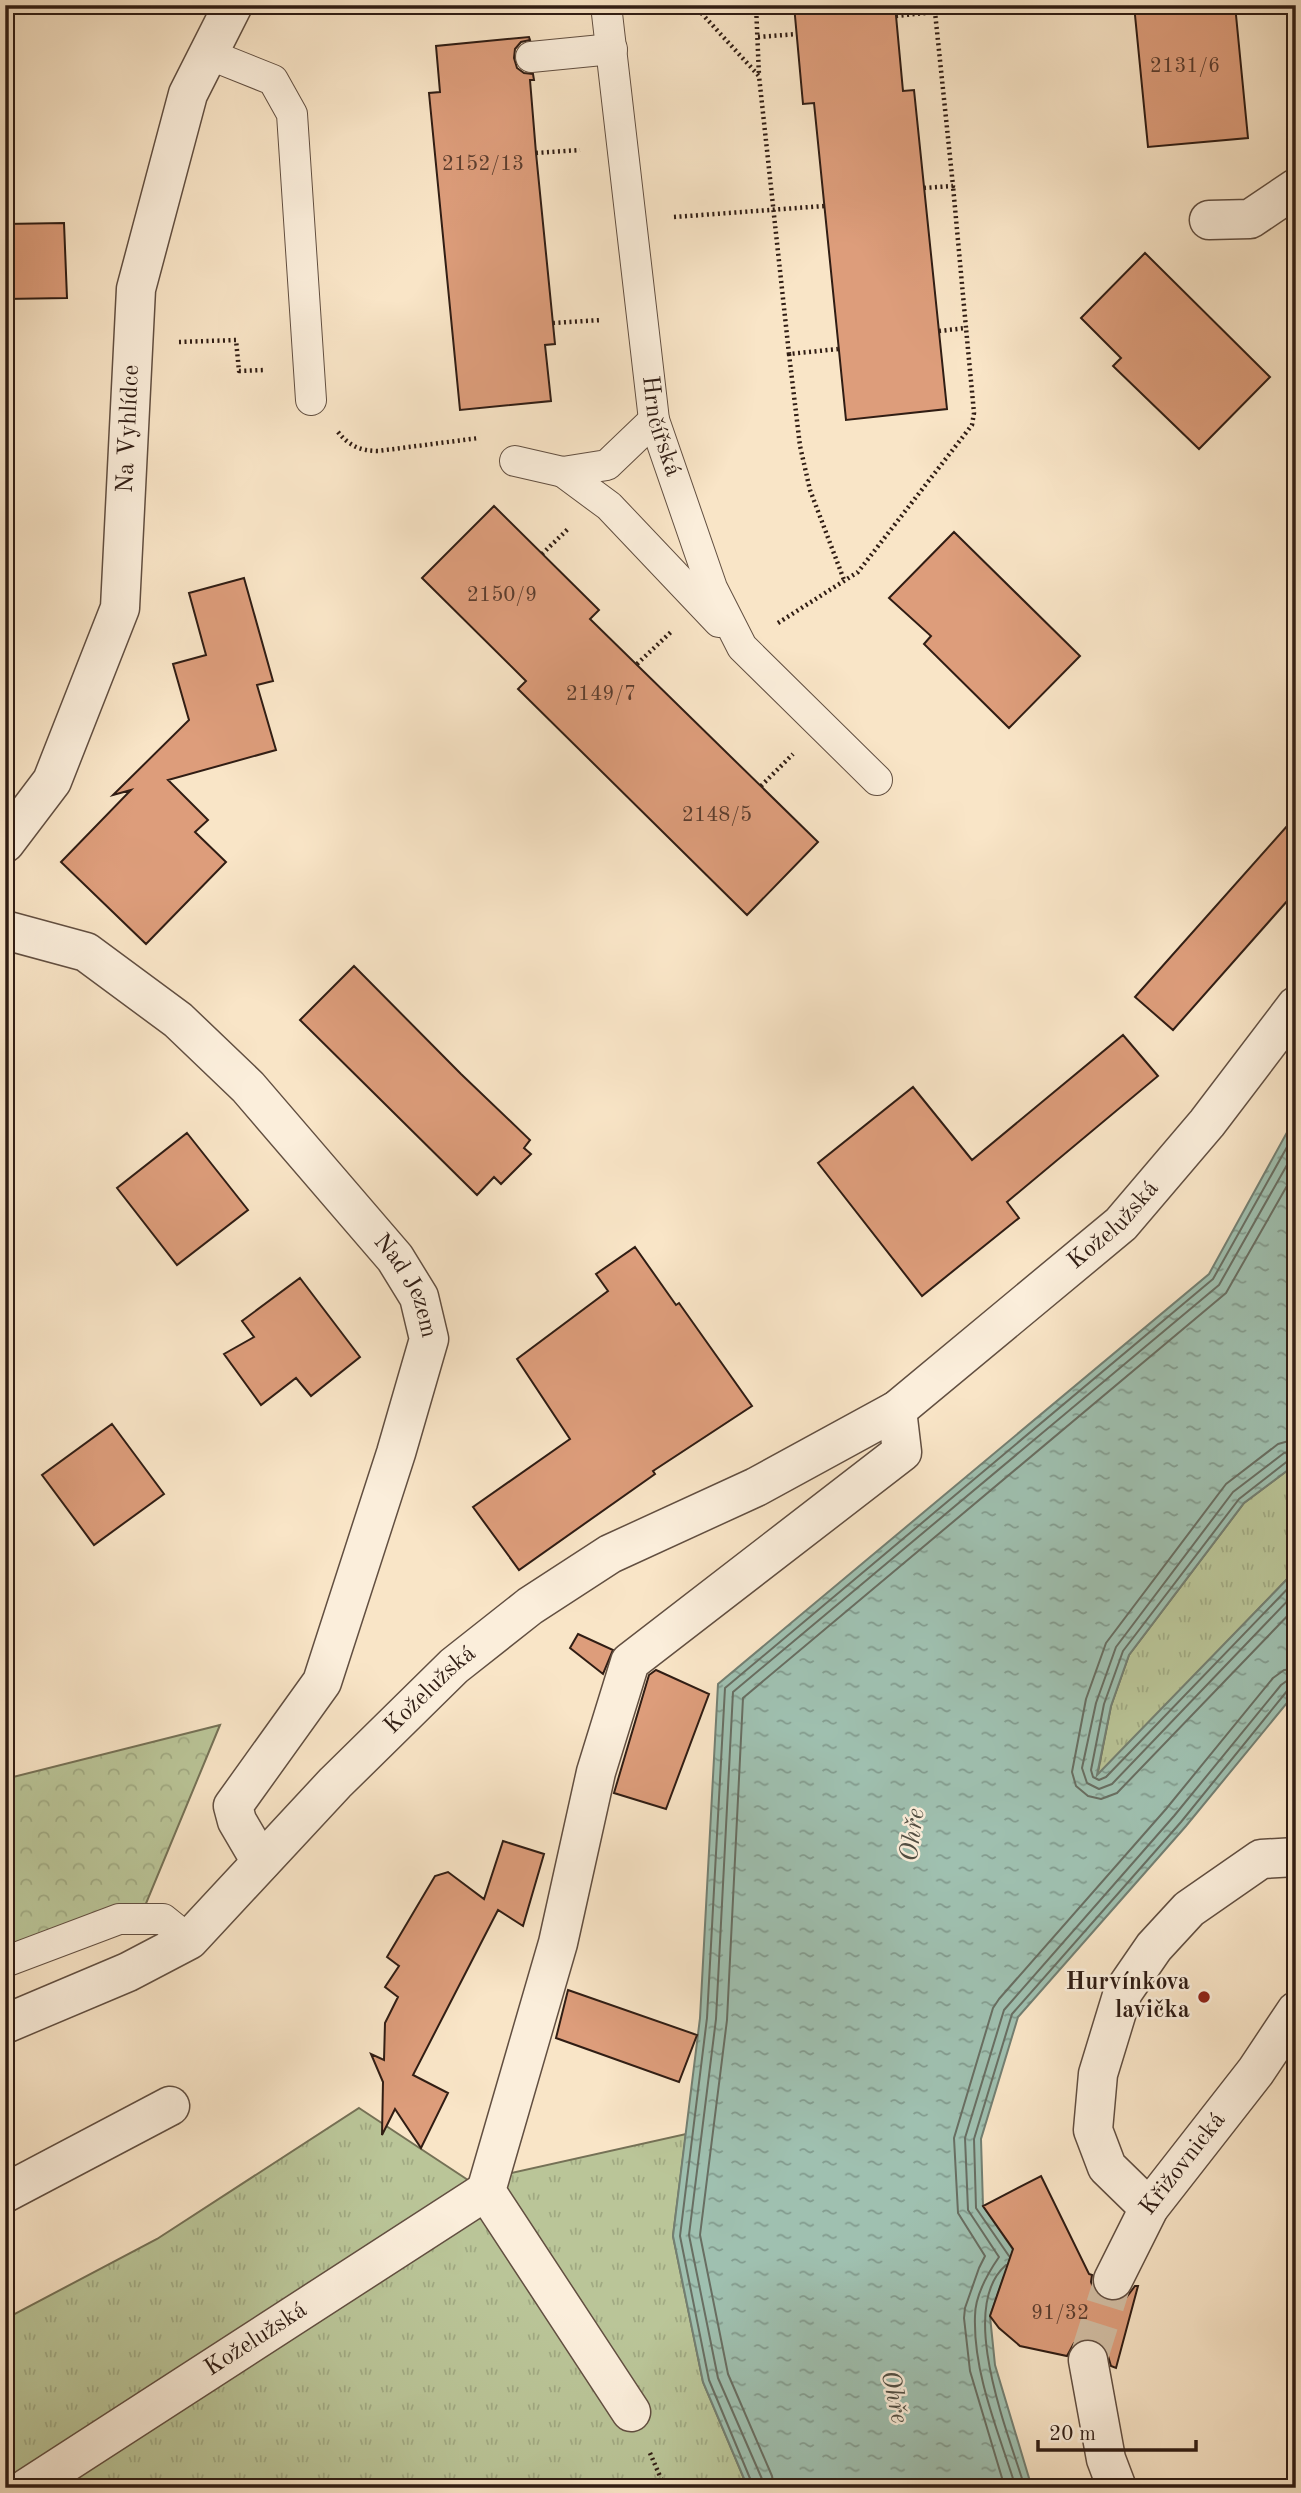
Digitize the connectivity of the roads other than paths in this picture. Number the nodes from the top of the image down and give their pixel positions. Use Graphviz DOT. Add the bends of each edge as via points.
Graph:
graph roads {
  1 [pos="233,5"];
  2 [pos="606,5"];
  3 [pos="612,48"];
  4 [pos="208,54"];
  5 [pos="531,57"];
  6 [pos="1296,188"];
  7 [pos="1209,220"];
  8 [pos="311,400"];
  9 [pos="654,420"];
  10 [pos="515,460"];
  11 [pos="563,472"];
  12 [pos="741,645"];
  13 [pos="877,780"];
  14 [pos="5,843"];
  15 [pos="5,930"];
  16 [pos="1296,1006"];
  17 [pos="897,1410"];
  18 [pos="1296,1857"];
  19 [pos="261,1862"];
  20 [pos="188,1940"];
  21 [pos="5,1962"];
  22 [pos="1296,2011"];
  23 [pos="5,2024"];
  24 [pos="170,2106"];
  25 [pos="486,2191"];
  26 [pos="5,2193"];
  27 [pos="1149,2208"];
  28 [pos="1113,2280"];
  29 [pos="1088,2360"];
  30 [pos="631,2412"];
  31 [pos="27,2488"];
  32 [pos="1117,2488"];
  1 -- 4 [label="street, Na Vyhlídce"];
  2 -- 3 [label="lane, Hrnčířská"];
  3 -- 5 [label="lane"];
  3 -- 9 [label="lane, Hrnčířská"];
  4 -- 8 [label="lane" via="273,80 292,114"];
  4 -- 14 [label="street, Na Vyhlídce" via="188,94 136,289 120,608 52,781"];
  6 -- 7 [label="street" via="1250,219"];
  9 -- 11 [label="lane" via="607,465"];
  9 -- 12 [label="lane, Hrnčířská" via="712,588"];
  10 -- 11 [label="lane"];
  11 -- 12 [label="lane" via="609,506"];
  12 -- 13 [label="lane, Hrnčířská"];
  15 -- 19 [label="street, Nad Jezem" via="86,952 178,1020 257,1097 396,1258 419,1297 429,1339 322,1682 233,1806"];
  16 -- 17 [label="street, Koželužská" via="1207,1123 1121,1224"];
  17 -- 19 [label="street, Koželužská" via="756,1487 610,1554 530,1606 454,1666"];
  17 -- 25 [label="street" via="902,1452 630,1662 596,1772 558,1942"];
  18 -- 27 [label="street, Křižovnická" via="1261,1859 1189,1909 1154,1947 1123,1993 1098,2074 1093,2130 1107,2167"];
  19 -- 20 [label="street, Koželužská"];
  20 -- 21 [label="lane" via="163,1919 119,1919"];
  20 -- 23 [label="street, Koželužská" via="128,1972"];
  22 -- 27 [label="street, Křižovnická" via="1256,2071"];
  24 -- 26 [label="street"];
  25 -- 30 [label="street"];
  25 -- 31 [label="street, Koželužská"];
  27 -- 28 [label="street"];
  29 -- 32 [label="street"];
}
